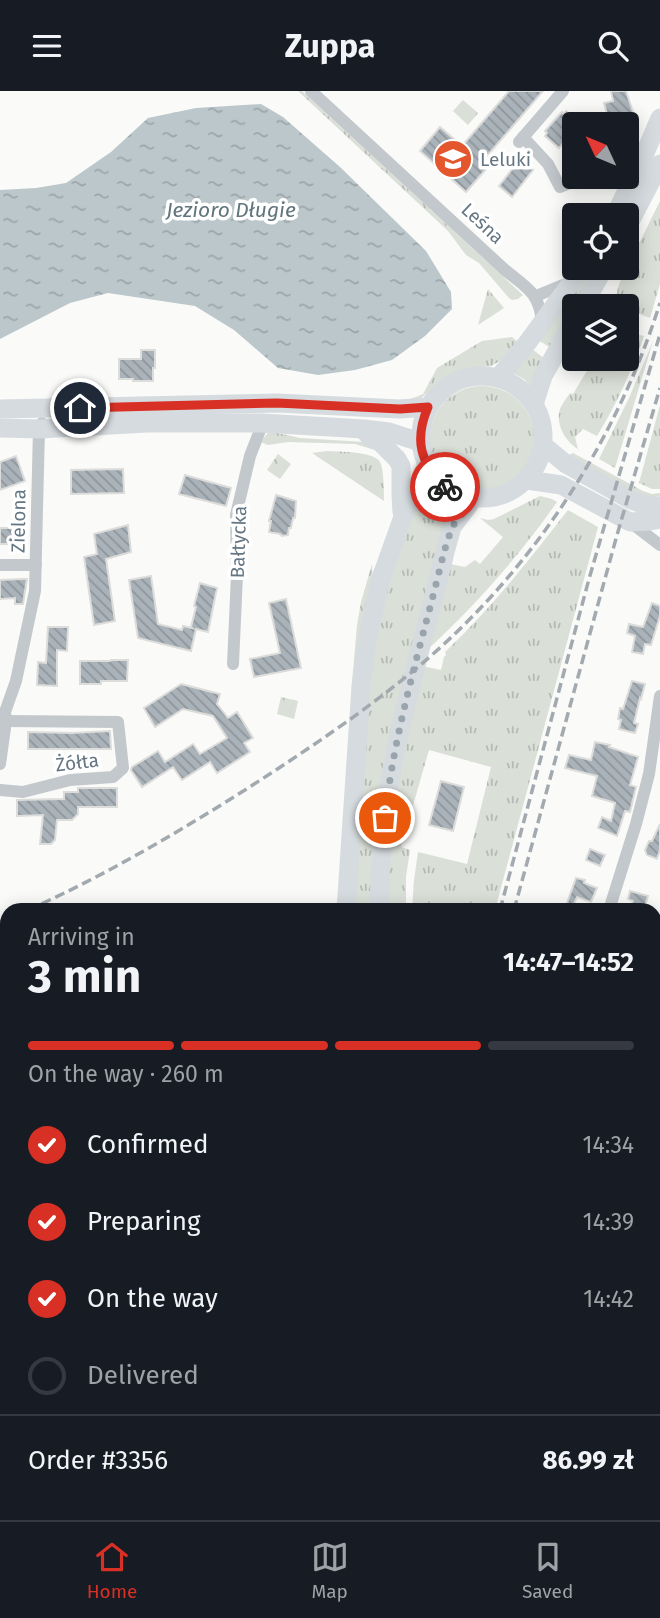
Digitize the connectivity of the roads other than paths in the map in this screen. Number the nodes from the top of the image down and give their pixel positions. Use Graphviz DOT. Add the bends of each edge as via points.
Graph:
graph roads {
  1 [pos="311,91"];
  2 [pos="563,91"];
  3 [pos="660,118"];
  4 [pos="660,164"];
  5 [pos="562,186"];
  6 [pos="621,203"];
  7 [pos="639,204"];
  8 [pos="568,280"];
  9 [pos="574,280"];
  10 [pos="536,296"];
  11 [pos="542,322"];
  12 [pos="562,342"];
  13 [pos="498,378"];
  14 [pos="277,403"];
  15 [pos="534,404"];
  16 [pos="428,407"];
  17 [pos="59,408"];
  18 [pos="0,409"];
  19 [pos="262,423"];
  20 [pos="0,428"];
  21 [pos="39,429"];
  22 [pos="364,429"];
  23 [pos="421,442"];
  24 [pos="543,445"];
  25 [pos="427,465"];
  26 [pos="527,480"];
  27 [pos="473,499"];
  28 [pos="660,506"];
  29 [pos="403,517"];
  30 [pos="660,519"];
  31 [pos="630,522"];
  32 [pos="660,545"];
  33 [pos="0,565"];
  34 [pos="36,565"];
  35 [pos="233,664"];
  36 [pos="660,696"];
  37 [pos="4,715"];
  38 [pos="0,764"];
  39 [pos="0,790"];
  40 [pos="346,903"];
  41 [pos="379,903"];
  42 [pos="611,903"];
  1 -- 10 [label="street, Leśna"];
  2 -- 5 [label="street" via="521,140 548,164"];
  3 -- 6 [label="main road"];
  4 -- 7 [label="main road"];
  8 -- 10 [label="street"];
  9 -- 11 [label="main road"];
  10 -- 11 [label="street"];
  11 -- 13 [label="main road"];
  12 -- 15 [label="main road"];
  13 -- 15 [label="main road" via="518,387"];
  13 -- 16 [label="main road" via="466,378 451,384"];
  14 -- 16 [label="main road"];
  14 -- 17 [label="main road"];
  14 -- 19 [label="street, Bałtycka"];
  15 -- 24 [label="main road" via="542,424"];
  16 -- 23 [label="main road"];
  17 -- 18 [label="main road"];
  17 -- 21 [label="street"];
  19 -- 21 [label="main road"];
  19 -- 22 [label="main road"];
  19 -- 35 [label="street, Bałtycka" via="236,515"];
  20 -- 21 [label="main road"];
  21 -- 34 [label="street, Zielona"];
  22 -- 23 [label="main road"];
  22 -- 29 [label="main road" via="401,467"];
  23 -- 25 [label="main road"];
  24 -- 26 [label="main road"];
  24 -- 28 [label="main road" via="566,464 629,499"];
  25 -- 27 [label="main road" via="445,487"];
  25 -- 29 [label="main road"];
  26 -- 27 [label="main road" via="511,492"];
  26 -- 31 [label="main road" via="562,485"];
  27 -- 41 [label="main road" via="452,527 401,727 388,793"];
  29 -- 40 [label="main road" via="380,581 363,663"];
  30 -- 31 [label="main road"];
  31 -- 32 [label="street"];
  33 -- 34 [label="street"];
  34 -- 37 [label="street, Zielona" via="16,681"];
  36 -- 42 [label="street" via="649,774"];
  37 -- 38 [label="street, Zielona"];
  37 -- 39 [label="street, Żółta" via="118,722 123,768 113,778 70,780 23,792"];
}
